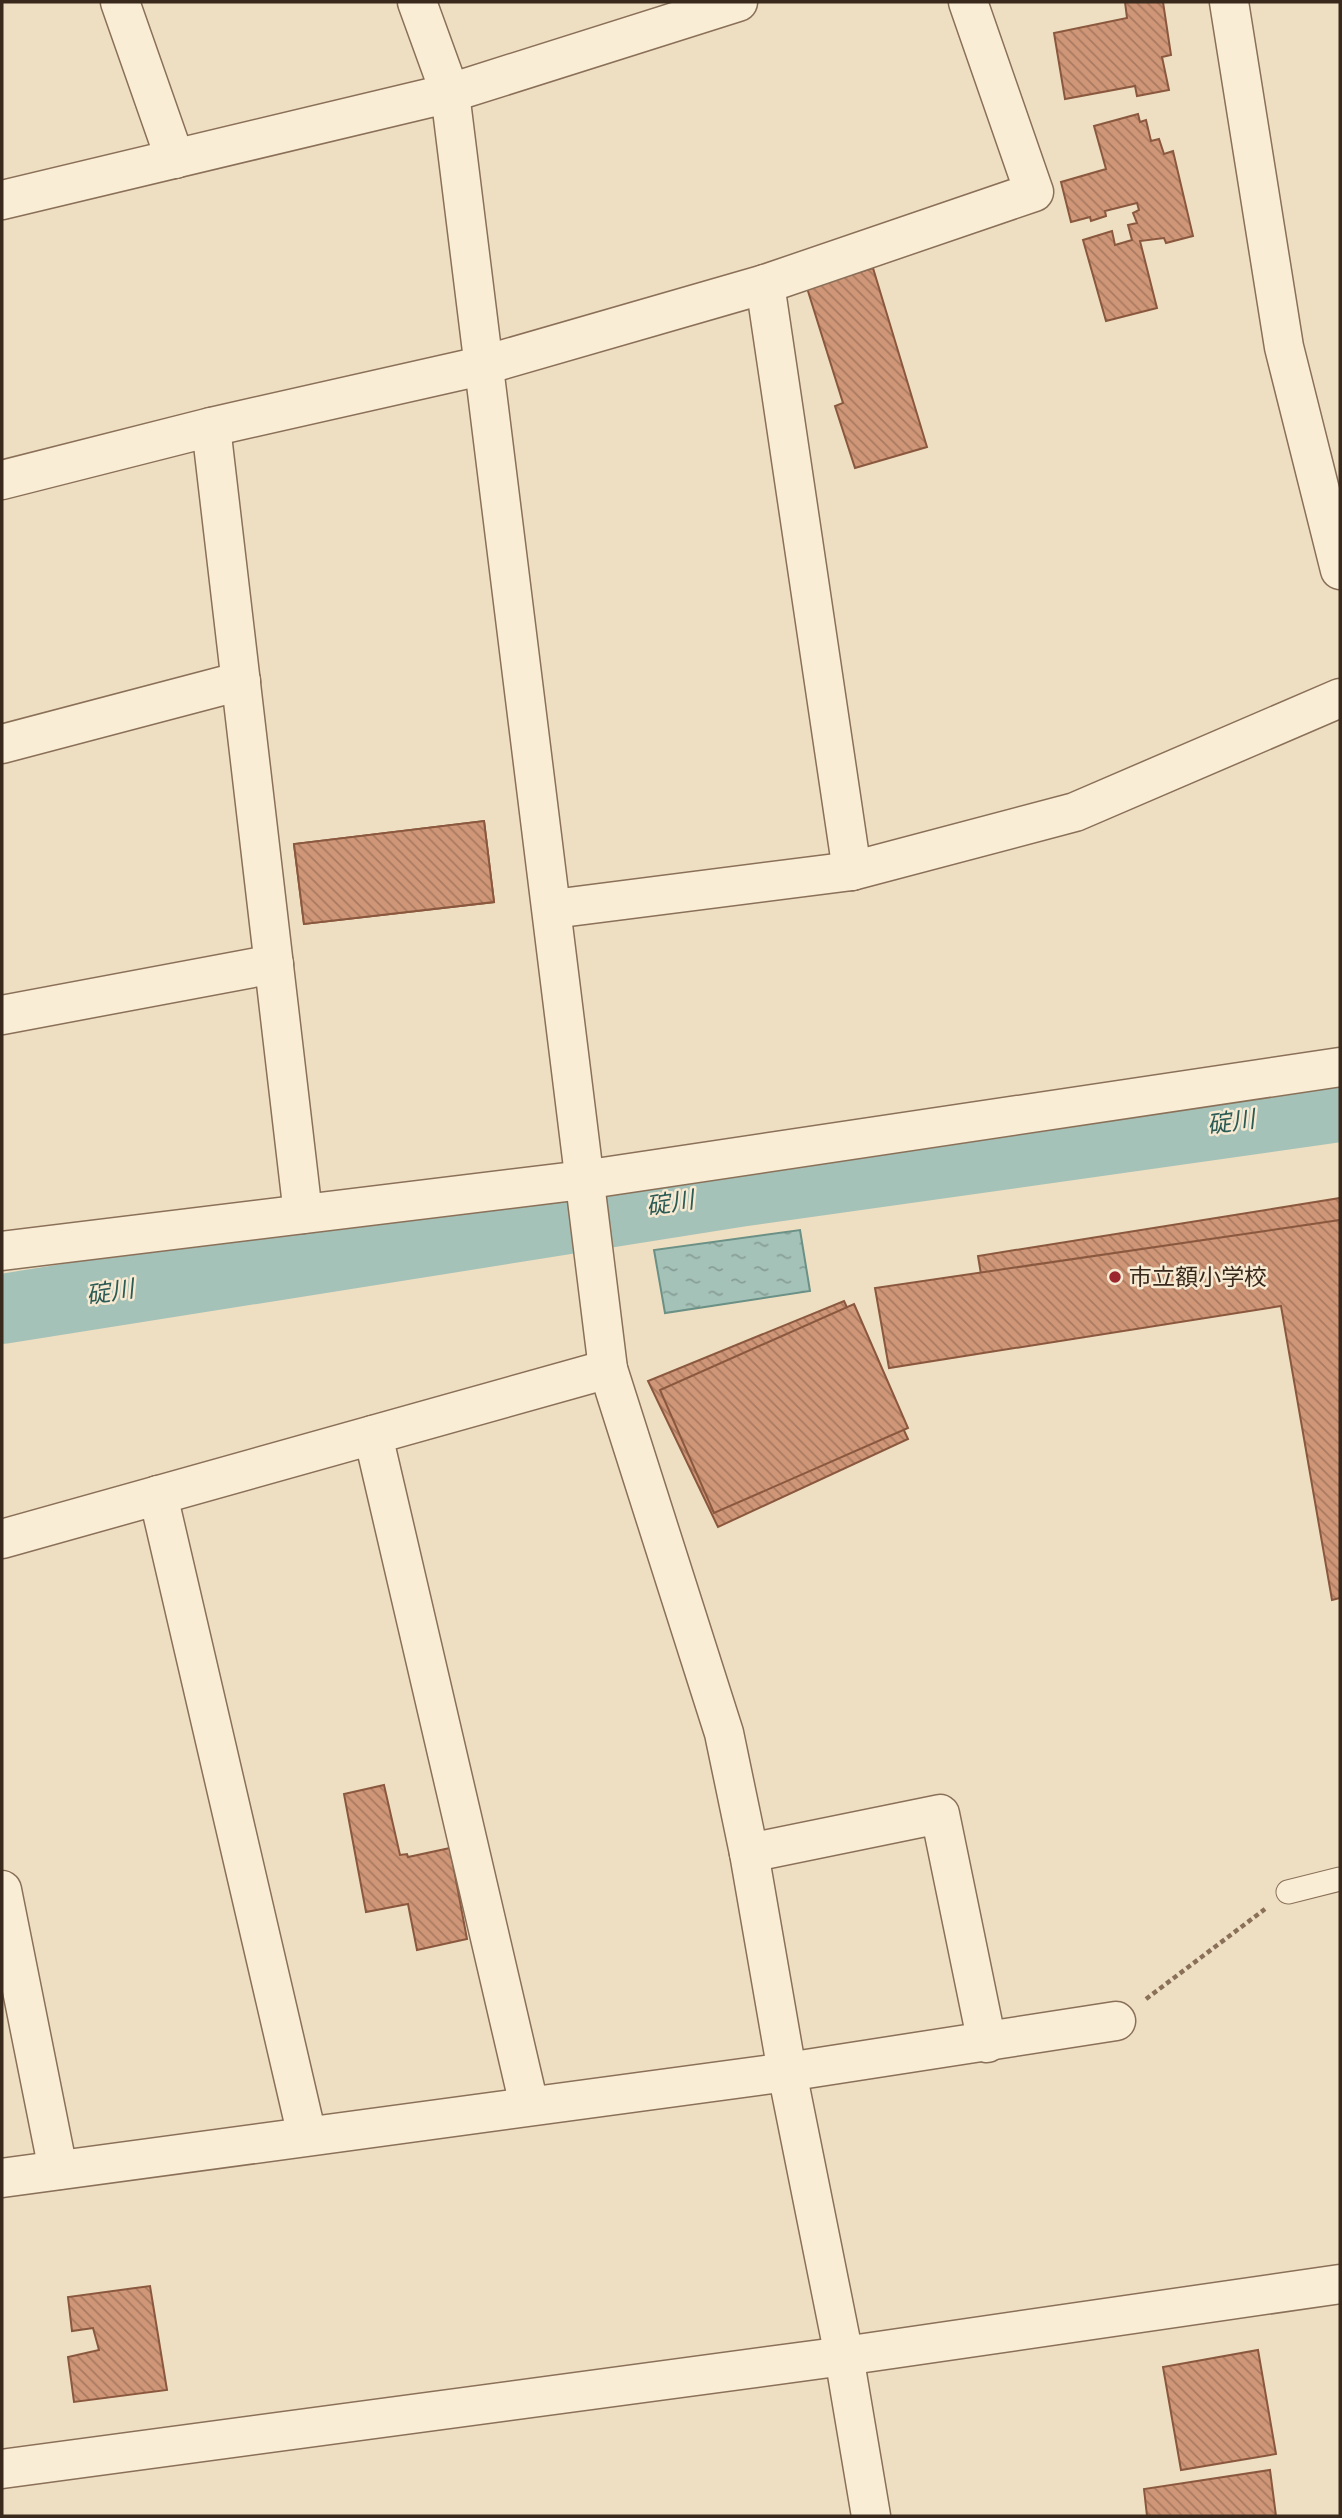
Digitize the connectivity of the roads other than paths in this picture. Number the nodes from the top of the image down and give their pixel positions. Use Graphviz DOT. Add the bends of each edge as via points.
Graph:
graph roads {
  1 [pos="120,2"];
  2 [pos="417,2"];
  3 [pos="968,2"];
  4 [pos="1229,2"];
  5 [pos="715,5"];
  6 [pos="450,93"];
  7 [pos="175,159"];
  8 [pos="2,200"];
  9 [pos="765,284"];
  10 [pos="481,366"];
  11 [pos="211,427"];
  12 [pos="2,480"];
  13 [pos="1340,570"];
  14 [pos="241,681"];
  15 [pos="1340,698"];
  16 [pos="2,744"];
  17 [pos="852,871"];
  18 [pos="553,909"];
  19 [pos="274,964"];
  20 [pos="2,1015"];
  21 [pos="1340,1067"];
  22 [pos="586,1207"];
  23 [pos="303,1214"];
  24 [pos="2,1251"];
  25 [pos="608,1370"];
  26 [pos="373,1435"];
  27 [pos="158,1495"];
  28 [pos="2,1539"];
  29 [pos="749,1853"];
  30 [pos="1340,1880"];
  31 [pos="2,1890"];
  32 [pos="1288,1892"];
  33 [pos="1116,2021"];
  34 [pos="987,2043"];
  35 [pos="788,2072"];
  36 [pos="529,2105"];
  37 [pos="307,2136"];
  38 [pos="58,2170"];
  39 [pos="2,2178"];
  40 [pos="1340,2284"];
  41 [pos="844,2356"];
  42 [pos="2,2469"];
  43 [pos="871,2516"];
  1 -- 7 [label="street"];
  2 -- 6 [label="street"];
  3 -- 9 [label="street" via="1034,192"];
  4 -- 13 [label="street" via="1284,347"];
  5 -- 6 [label="street"];
  6 -- 7 [label="street"];
  6 -- 10 [label="street"];
  7 -- 8 [label="street"];
  9 -- 10 [label="street"];
  9 -- 17 [label="street"];
  10 -- 11 [label="street"];
  10 -- 18 [label="street"];
  11 -- 12 [label="street"];
  11 -- 14 [label="street"];
  14 -- 16 [label="street"];
  14 -- 19 [label="street"];
  15 -- 17 [label="street" via="1075,812"];
  17 -- 18 [label="street"];
  18 -- 22 [label="street"];
  19 -- 20 [label="street"];
  19 -- 23 [label="street"];
  21 -- 22 [label="street"];
  22 -- 23 [label="street"];
  22 -- 25 [label="street"];
  23 -- 24 [label="street"];
  25 -- 26 [label="street"];
  25 -- 29 [label="street" via="724,1734"];
  26 -- 27 [label="street"];
  26 -- 36 [label="street"];
  27 -- 28 [label="street"];
  27 -- 37 [label="street"];
  29 -- 34 [label="street" via="940,1814"];
  29 -- 35 [label="street"];
  30 -- 32 [label="lane"];
  31 -- 38 [label="street"];
  33 -- 34 [label="street"];
  34 -- 35 [label="street"];
  35 -- 36 [label="street"];
  35 -- 41 [label="street"];
  36 -- 37 [label="street"];
  37 -- 38 [label="street"];
  38 -- 39 [label="street"];
  40 -- 41 [label="street"];
  41 -- 42 [label="street"];
  41 -- 43 [label="street"];
}
